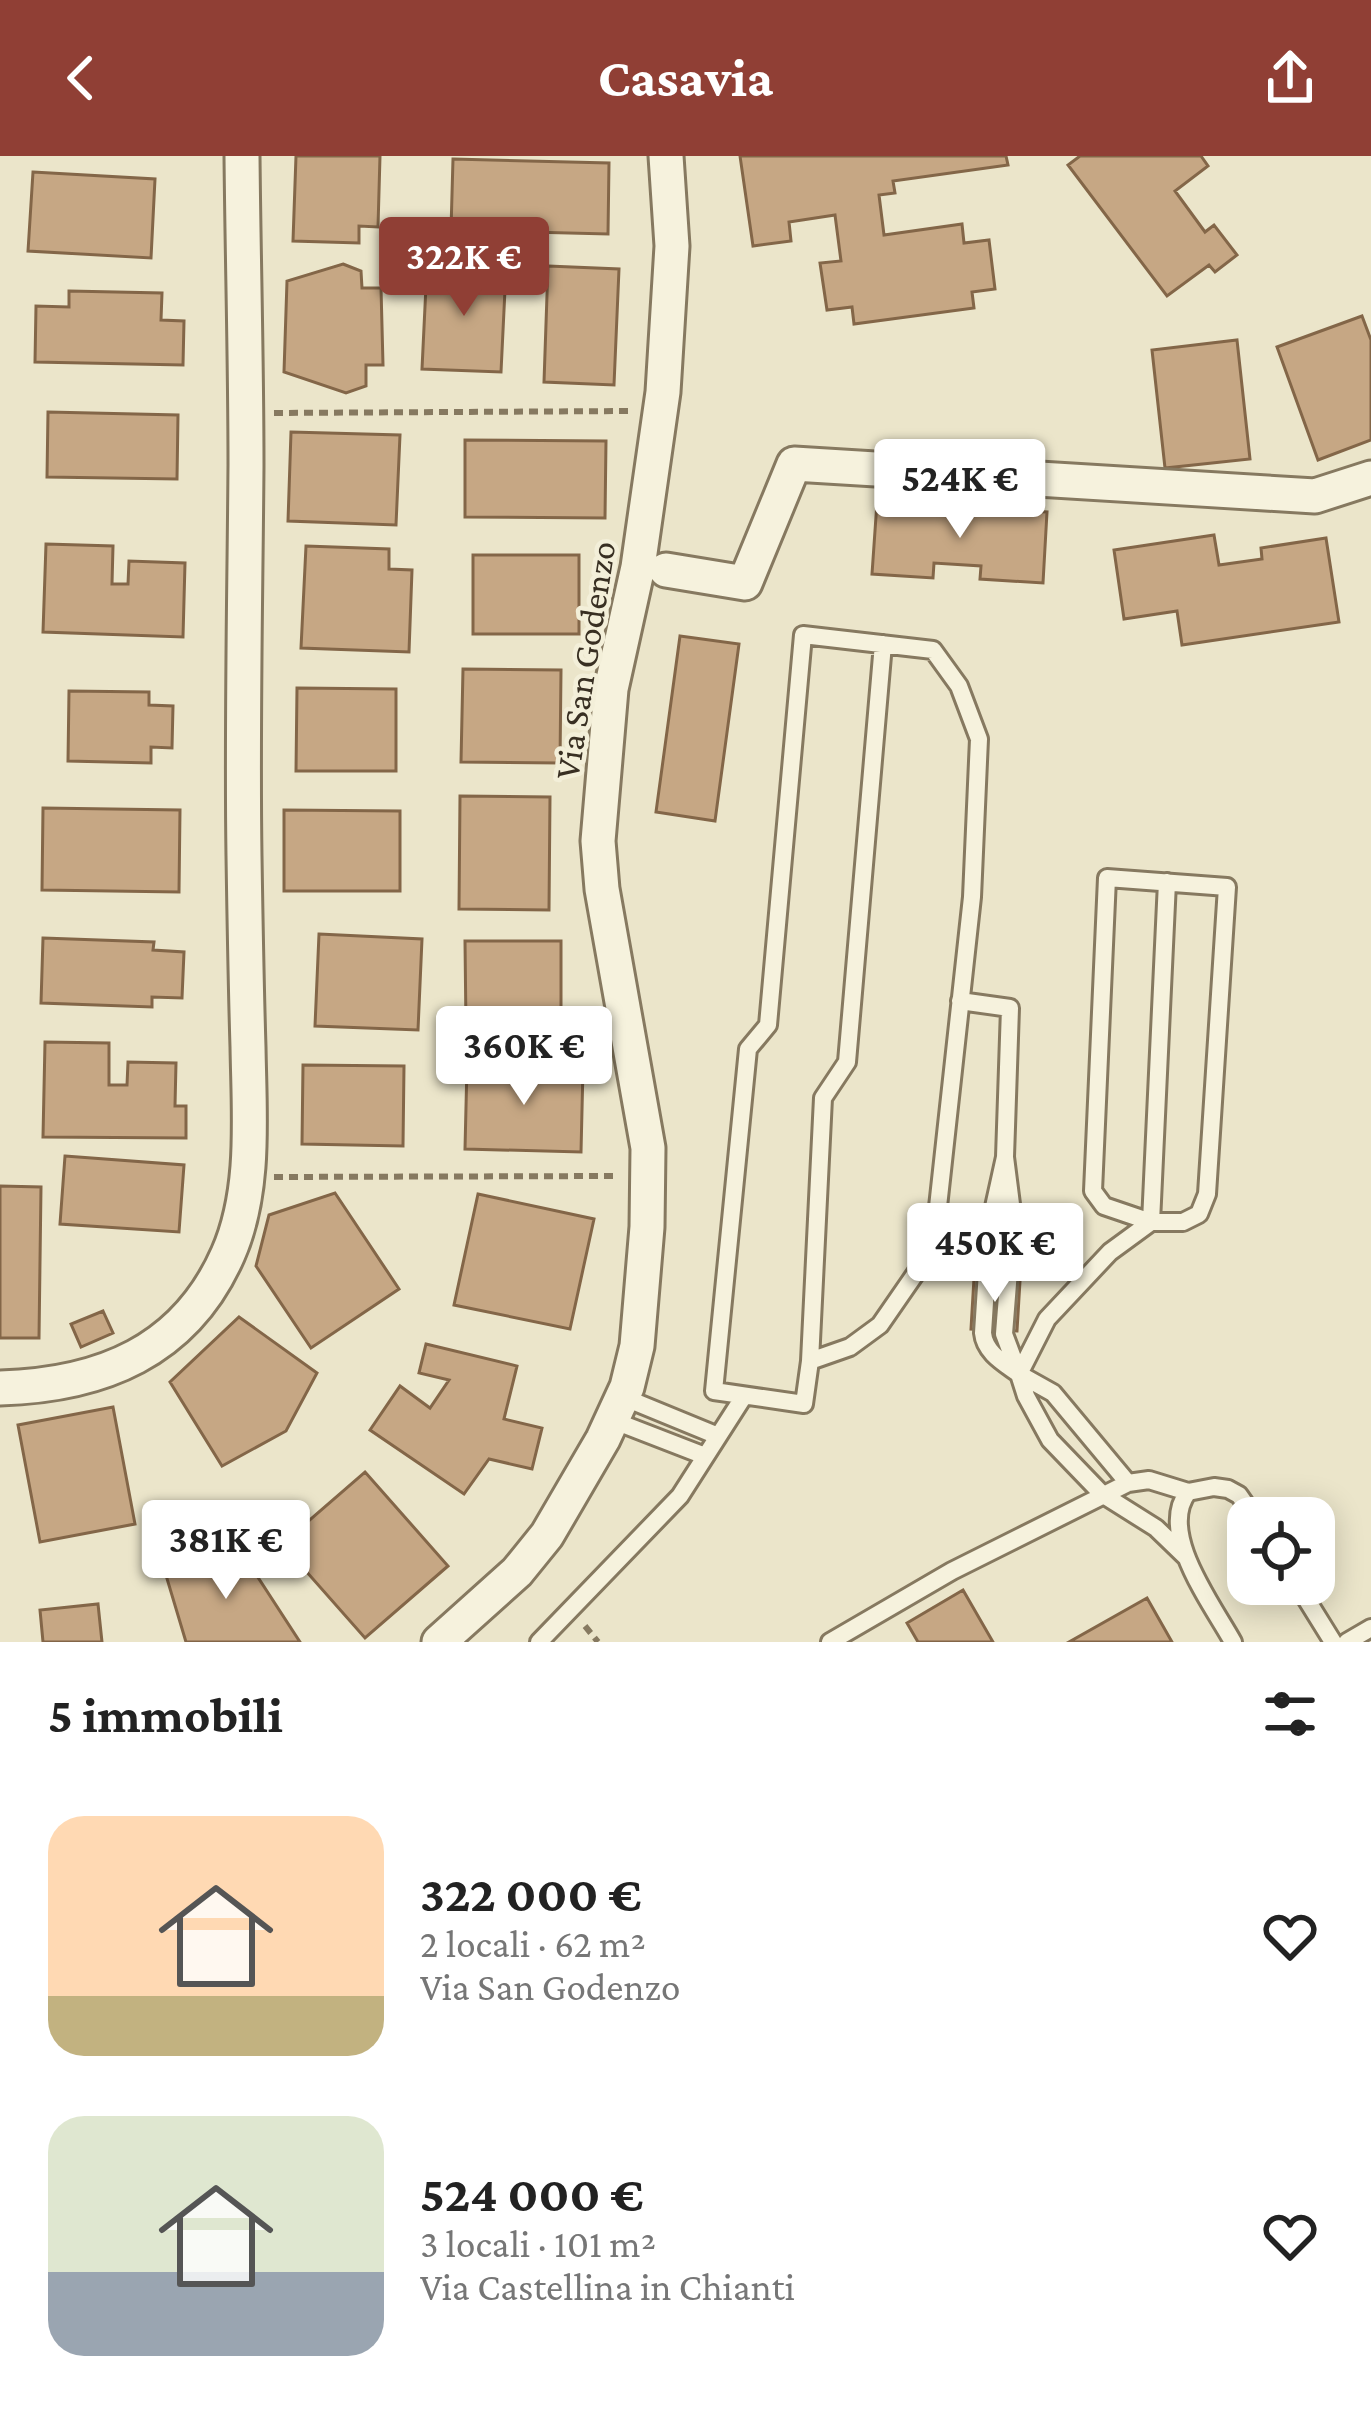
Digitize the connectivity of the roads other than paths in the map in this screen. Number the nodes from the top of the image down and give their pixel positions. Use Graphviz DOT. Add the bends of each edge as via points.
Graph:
graph roads {
  1 [pos="242,156"];
  2 [pos="666,156"];
  3 [pos="1371,478"];
  4 [pos="666,570"];
  5 [pos="883,644"];
  6 [pos="1167,882"];
  7 [pos="960,1001"];
  8 [pos="1151,1222"];
  9 [pos="810,1361"];
  10 [pos="1018,1374"];
  11 [pos="2,1388"];
  12 [pos="744,1396"];
  13 [pos="618,1408"];
  14 [pos="718,1436"];
  15 [pos="705,1456"];
  16 [pos="1128,1483"];
  17 [pos="1188,1492"];
  18 [pos="1102,1494"];
  19 [pos="1240,1497"];
  20 [pos="1186,1556"];
  21 [pos="1310,1605"];
  22 [pos="1371,1628"];
  23 [pos="439,1642"];
  24 [pos="538,1642"];
  25 [pos="830,1642"];
  26 [pos="1233,1642"];
  27 [pos="1334,1642"];
  28 [pos="1347,1642"];
  1 -- 11 [label="street" via="249,1123 262,1176 226,1259 191,1313 157,1343 73,1382"];
  2 -- 13 [label="street, Via San Godenzo" via="671,263 660,411 611,689 599,825 602,889 648,1148 639,1332"];
  3 -- 4 [label="street" via="1315,496 794,464 745,583"];
  5 -- 7 [label="lane" via="933,650 959,686 979,739"];
  5 -- 9 [label="lane" via="847,1062 823,1098"];
  5 -- 12 [label="lane" via="803,635 768,1025 748,1049 714,1391"];
  6 -- 8 [label="lane"];
  6 -- 8 [label="lane" via="1226,886 1207,1194 1199,1214 1183,1222"];
  6 -- 8 [label="lane" via="1107,878 1093,1191 1103,1206"];
  7 -- 9 [label="lane" via="938,1216 918,1270 880,1325"];
  7 -- 10 [label="lane" via="1010,1008 1005,1157 990,1225 983,1334"];
  8 -- 10 [label="lane" via="1110,1252 1047,1319"];
  9 -- 12 [label="lane" via="804,1404"];
  10 -- 16 [label="lane" via="1053,1393"];
  10 -- 18 [label="lane" via="1049,1440"];
  12 -- 14 [label="lane"];
  13 -- 14 [label="lane"];
  13 -- 15 [label="lane"];
  13 -- 23 [label="street, Via San Godenzo" via="539,1546"];
  14 -- 15 [label="lane"];
  15 -- 24 [label="lane" via="680,1496"];
  16 -- 17 [label="lane" via="1150,1480"];
  16 -- 18 [label="lane"];
  17 -- 19 [label="lane" via="1214,1486"];
  17 -- 20 [label="lane" via="1177,1523"];
  18 -- 20 [label="lane"];
  18 -- 25 [label="lane"];
  20 -- 26 [label="lane"];
  21 -- 27 [label="lane"];
  22 -- 28 [label="lane"];
}
